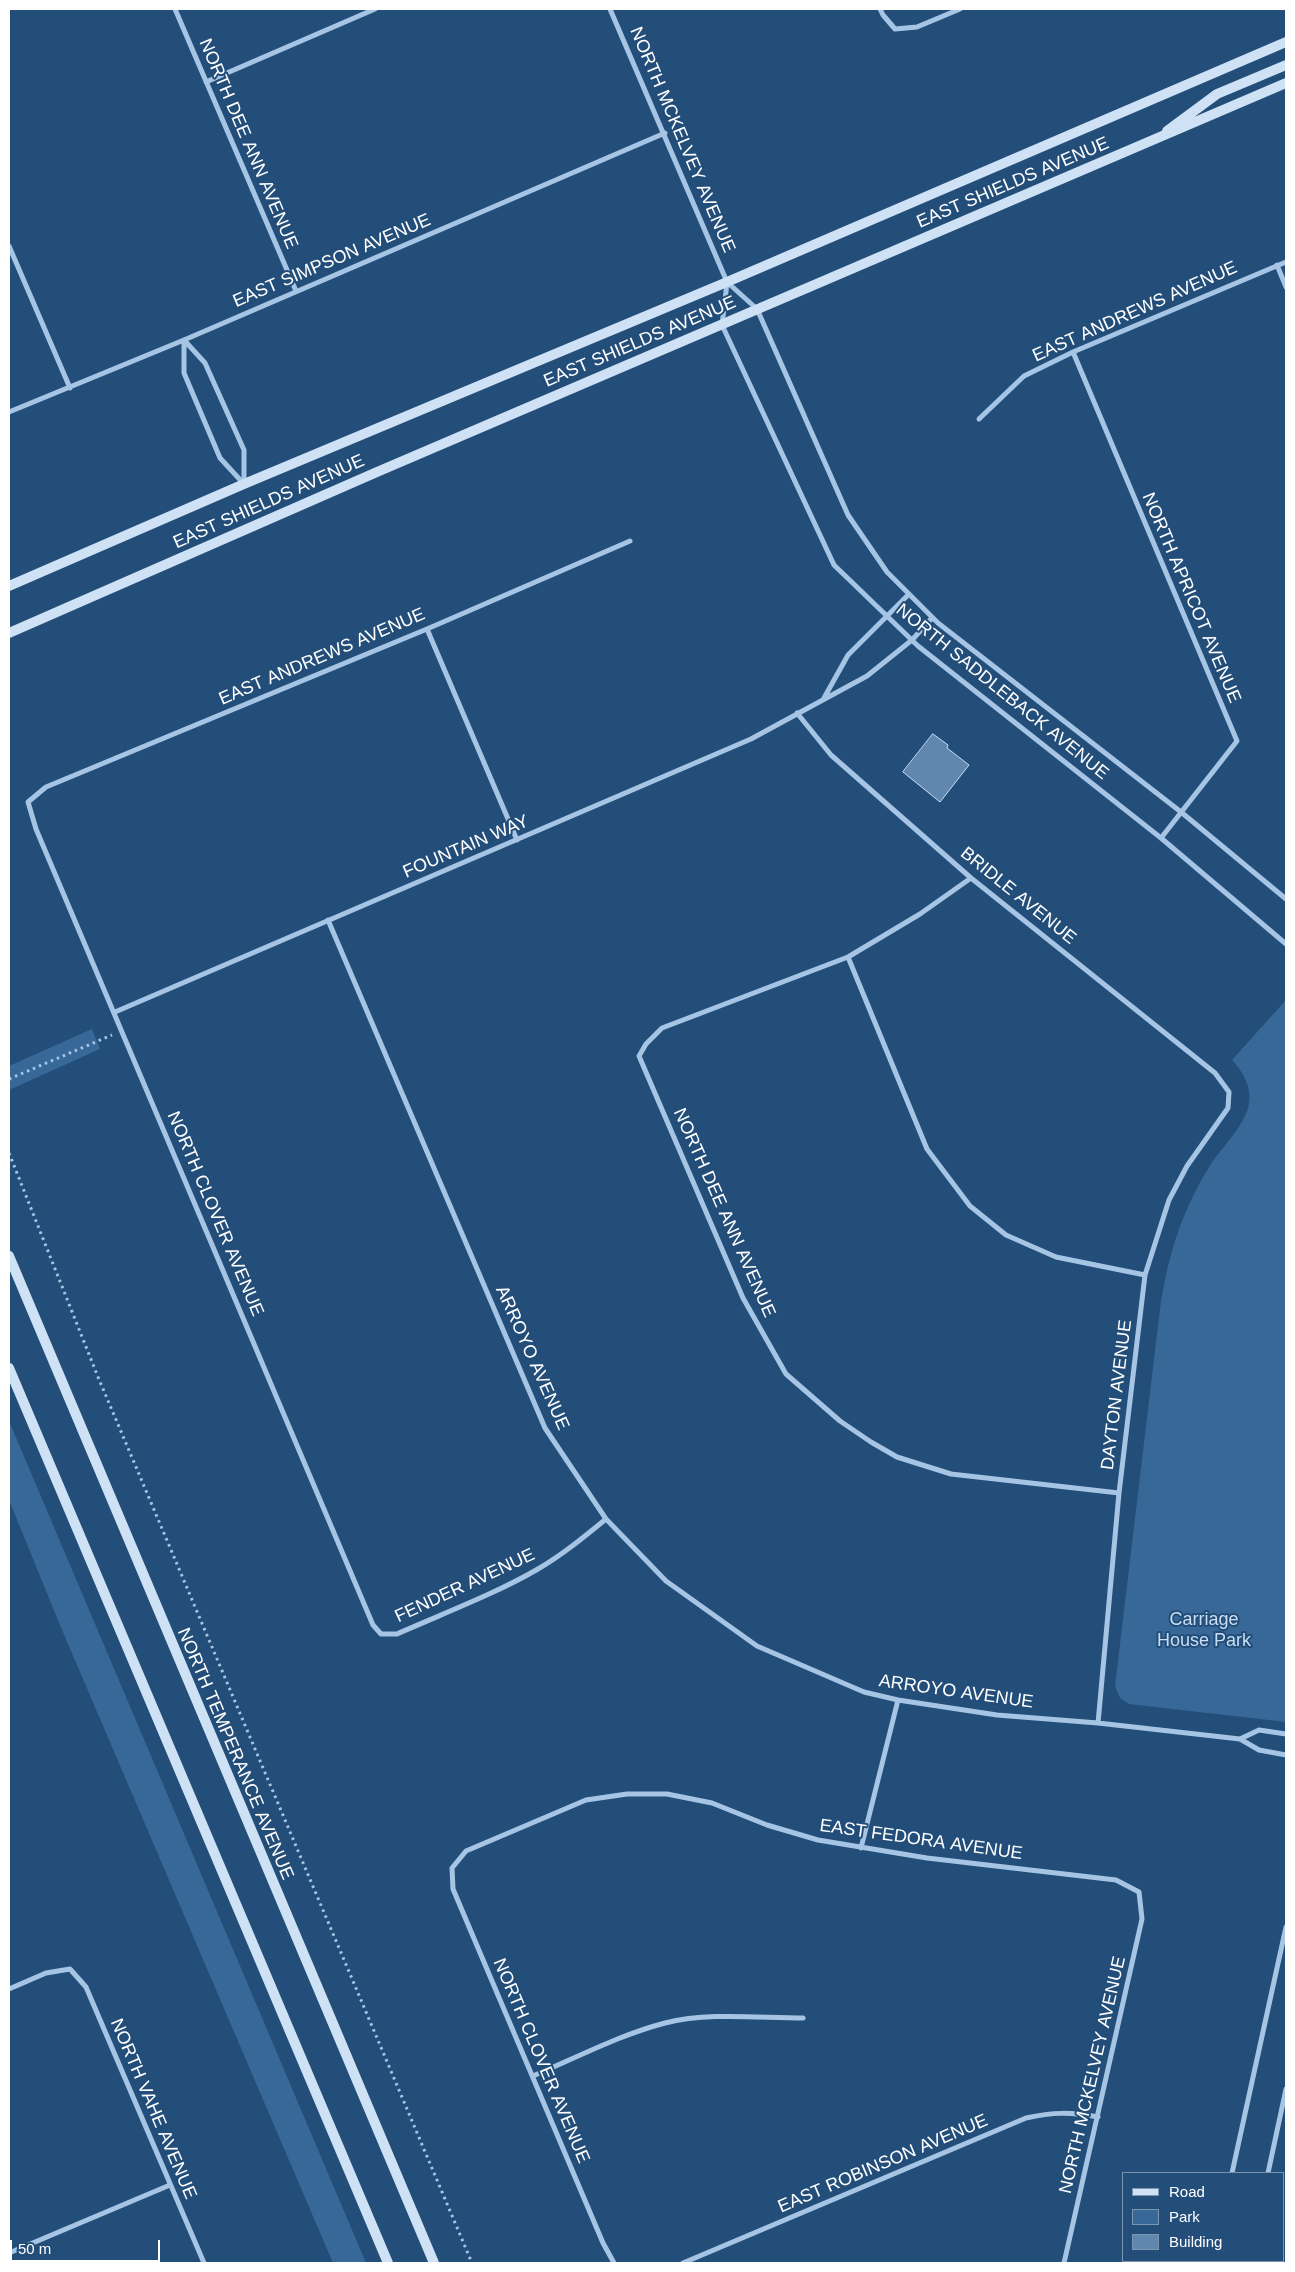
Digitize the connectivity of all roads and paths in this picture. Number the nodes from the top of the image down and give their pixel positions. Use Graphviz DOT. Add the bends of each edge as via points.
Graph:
graph roads {
  1 [pos="175,9"];
  2 [pos="375,9"];
  3 [pos="610,9"];
  4 [pos="880,9"];
  5 [pos="960,9"];
  6 [pos="1286,42"];
  7 [pos="1286,65"];
  8 [pos="206,82"];
  9 [pos="1286,83"];
  10 [pos="665,133"];
  11 [pos="1157,139"];
  12 [pos="9,246"];
  13 [pos="1286,262"];
  14 [pos="1277,266"];
  15 [pos="727,282"];
  16 [pos="1286,287"];
  17 [pos="296,291"];
  18 [pos="757,309"];
  19 [pos="722,324"];
  20 [pos="184,340"];
  21 [pos="1073,352"];
  22 [pos="70,388"];
  23 [pos="9,412"];
  24 [pos="979,419"];
  25 [pos="244,484"];
  26 [pos="630,541"];
  27 [pos="9,586"];
  28 [pos="909,594"];
  29 [pos="886,616"];
  30 [pos="932,618"];
  31 [pos="427,629"];
  32 [pos="9,633"];
  33 [pos="912,640"];
  34 [pos="824,698"];
  35 [pos="797,714"];
  36 [pos="28,802"];
  37 [pos="1181,812"];
  38 [pos="1161,838"];
  39 [pos="517,840"];
  40 [pos="972,878"];
  41 [pos="1286,898"];
  42 [pos="328,920"];
  43 [pos="1286,944"];
  44 [pos="848,957"];
  45 [pos="115,1012"];
  46 [pos="123,1030"];
  47 [pos="9,1079"];
  48 [pos="1229,1092"];
  49 [pos="9,1153"];
  50 [pos="9,1256"];
  51 [pos="1145,1275"];
  52 [pos="9,1368"];
  53 [pos="1119,1493"];
  54 [pos="606,1519"];
  55 [pos="381,1634"];
  56 [pos="898,1700"];
  57 [pos="1098,1723"];
  58 [pos="1286,1734"];
  59 [pos="1240,1739"];
  60 [pos="1286,1755"];
  61 [pos="862,1848"];
  62 [pos="452,1868"];
  63 [pos="1139,1892"];
  64 [pos="1286,1926"];
  65 [pos="9,1989"];
  66 [pos="803,2018"];
  67 [pos="533,2076"];
  68 [pos="1286,2089"];
  69 [pos="1098,2117"];
  70 [pos="1232,2172"];
  71 [pos="1268,2172"];
  72 [pos="170,2184"];
  73 [pos="9,2252"];
  74 [pos="204,2263"];
  75 [pos="388,2263"];
  76 [pos="434,2263"];
  77 [pos="472,2263"];
  78 [pos="614,2263"];
  79 [pos="683,2263"];
  80 [pos="1064,2263"];
  1 -- 8 [label="street, NORTH DEE ANN AVENUE"];
  2 -- 8 [label="street"];
  3 -- 10 [label="street, NORTH MCKELVEY AVENUE"];
  4 -- 5 [label="street" via="895,29 917,27"];
  6 -- 15 [label="main road, EAST SHIELDS AVENUE"];
  7 -- 11 [label="main road" via="1217,94"];
  8 -- 17 [label="street, NORTH DEE ANN AVENUE"];
  9 -- 11 [label="main road, EAST SHIELDS AVENUE"];
  10 -- 15 [label="street, NORTH MCKELVEY AVENUE"];
  10 -- 17 [label="street, EAST SIMPSON AVENUE"];
  11 -- 18 [label="main road, EAST SHIELDS AVENUE"];
  12 -- 22 [label="street"];
  13 -- 14 [label="street, EAST ANDREWS AVENUE"];
  14 -- 16 [label="street"];
  14 -- 21 [label="street, EAST ANDREWS AVENUE"];
  15 -- 18 [label="street, NORTH SADDLEBACK AVENUE"];
  15 -- 19 [label="street"];
  15 -- 25 [label="main road, EAST SHIELDS AVENUE"];
  17 -- 20 [label="street, EAST SIMPSON AVENUE"];
  18 -- 19 [label="main road, EAST SHIELDS AVENUE"];
  18 -- 28 [label="street, NORTH SADDLEBACK AVENUE" via="848,516 887,572"];
  19 -- 29 [label="street, NORTH SADDLEBACK AVENUE" via="834,565"];
  19 -- 32 [label="main road, EAST SHIELDS AVENUE"];
  20 -- 22 [label="street, EAST SIMPSON AVENUE"];
  20 -- 25 [label="street" via="184,373 220,458"];
  20 -- 25 [label="street" via="206,363 244,450"];
  21 -- 24 [label="street, EAST ANDREWS AVENUE" via="1024,376"];
  21 -- 37 [label="street, NORTH APRICOT AVENUE" via="1237,741"];
  22 -- 23 [label="street, EAST SIMPSON AVENUE"];
  25 -- 27 [label="main road, EAST SHIELDS AVENUE"];
  26 -- 31 [label="street, EAST ANDREWS AVENUE"];
  28 -- 29 [label="street, FOUNTAIN WAY"];
  28 -- 30 [label="street, NORTH SADDLEBACK AVENUE"];
  29 -- 33 [label="street, NORTH SADDLEBACK AVENUE"];
  29 -- 34 [label="street, FOUNTAIN WAY" via="848,656"];
  30 -- 33 [label="street, FOUNTAIN WAY"];
  30 -- 37 [label="street, NORTH SADDLEBACK AVENUE"];
  31 -- 36 [label="street, EAST ANDREWS AVENUE" via="46,787"];
  31 -- 39 [label="street"];
  33 -- 34 [label="street, FOUNTAIN WAY" via="868,676"];
  33 -- 38 [label="street, NORTH SADDLEBACK AVENUE"];
  34 -- 35 [label="street, FOUNTAIN WAY"];
  35 -- 39 [label="street, FOUNTAIN WAY" via="751,739"];
  35 -- 40 [label="street, BRIDLE AVENUE" via="831,755"];
  36 -- 45 [label="street, NORTH CLOVER AVENUE" via="36,829"];
  37 -- 38 [label="street, NORTH APRICOT AVENUE"];
  37 -- 41 [label="street, NORTH SADDLEBACK AVENUE"];
  38 -- 43 [label="street, NORTH SADDLEBACK AVENUE"];
  39 -- 42 [label="street, FOUNTAIN WAY"];
  40 -- 44 [label="street"];
  40 -- 48 [label="street, BRIDLE AVENUE" via="1215,1073"];
  42 -- 45 [label="street, FOUNTAIN WAY"];
  42 -- 54 [label="street, ARROYO AVENUE" via="545,1428"];
  44 -- 51 [label="street" via="927,1149 970,1206 1006,1235 1056,1257"];
  44 -- 53 [label="street, NORTH DEE ANN AVENUE" via="662,1028 639,1056 743,1298 786,1374 840,1421 897,1456 951,1474"];
  45 -- 46 [label="street, NORTH CLOVER AVENUE"];
  46 -- 47 [label="path"];
  46 -- 55 [label="street, NORTH CLOVER AVENUE" via="373,1625"];
  48 -- 51 [label="street, DAYTON AVENUE" via="1228,1108 1187,1166 1170,1200"];
  49 -- 77 [label="path" via="98,1377"];
  50 -- 76 [label="main road, NORTH TEMPERANCE AVENUE"];
  51 -- 53 [label="street, DAYTON AVENUE"];
  52 -- 75 [label="main road"];
  53 -- 57 [label="street, DAYTON AVENUE"];
  54 -- 55 [label="street, FENDER AVENUE" via="573,1546 500,1589 397,1634"];
  54 -- 56 [label="street, ARROYO AVENUE" via="666,1581 757,1646 864,1692"];
  56 -- 57 [label="street, ARROYO AVENUE" via="997,1715"];
  56 -- 61 [label="street"];
  57 -- 59 [label="street, ARROYO AVENUE"];
  58 -- 59 [label="street, ARROYO AVENUE" via="1259,1730"];
  59 -- 60 [label="street, ARROYO AVENUE" via="1259,1750"];
  61 -- 62 [label="street, EAST FEDORA AVENUE" via="818,1840 767,1825 712,1803 666,1794 627,1794 586,1800 466,1851"];
  61 -- 63 [label="street, EAST FEDORA AVENUE" via="1116,1880"];
  62 -- 67 [label="street, NORTH CLOVER AVENUE" via="453,1889"];
  63 -- 69 [label="street, NORTH MCKELVEY AVENUE" via="1142,1919"];
  64 -- 70 [label="street"];
  65 -- 72 [label="street, NORTH VAHE AVENUE" via="46,1973 70,1969 86,1987"];
  66 -- 67 [label="street" via="696,2018 665,2023"];
  67 -- 78 [label="street, NORTH CLOVER AVENUE"];
  68 -- 71 [label="street"];
  69 -- 79 [label="street, EAST ROBINSON AVENUE" via="1051,2112 1026,2118"];
  69 -- 80 [label="street, NORTH MCKELVEY AVENUE"];
  72 -- 73 [label="street"];
  72 -- 74 [label="street, NORTH VAHE AVENUE"];
}
